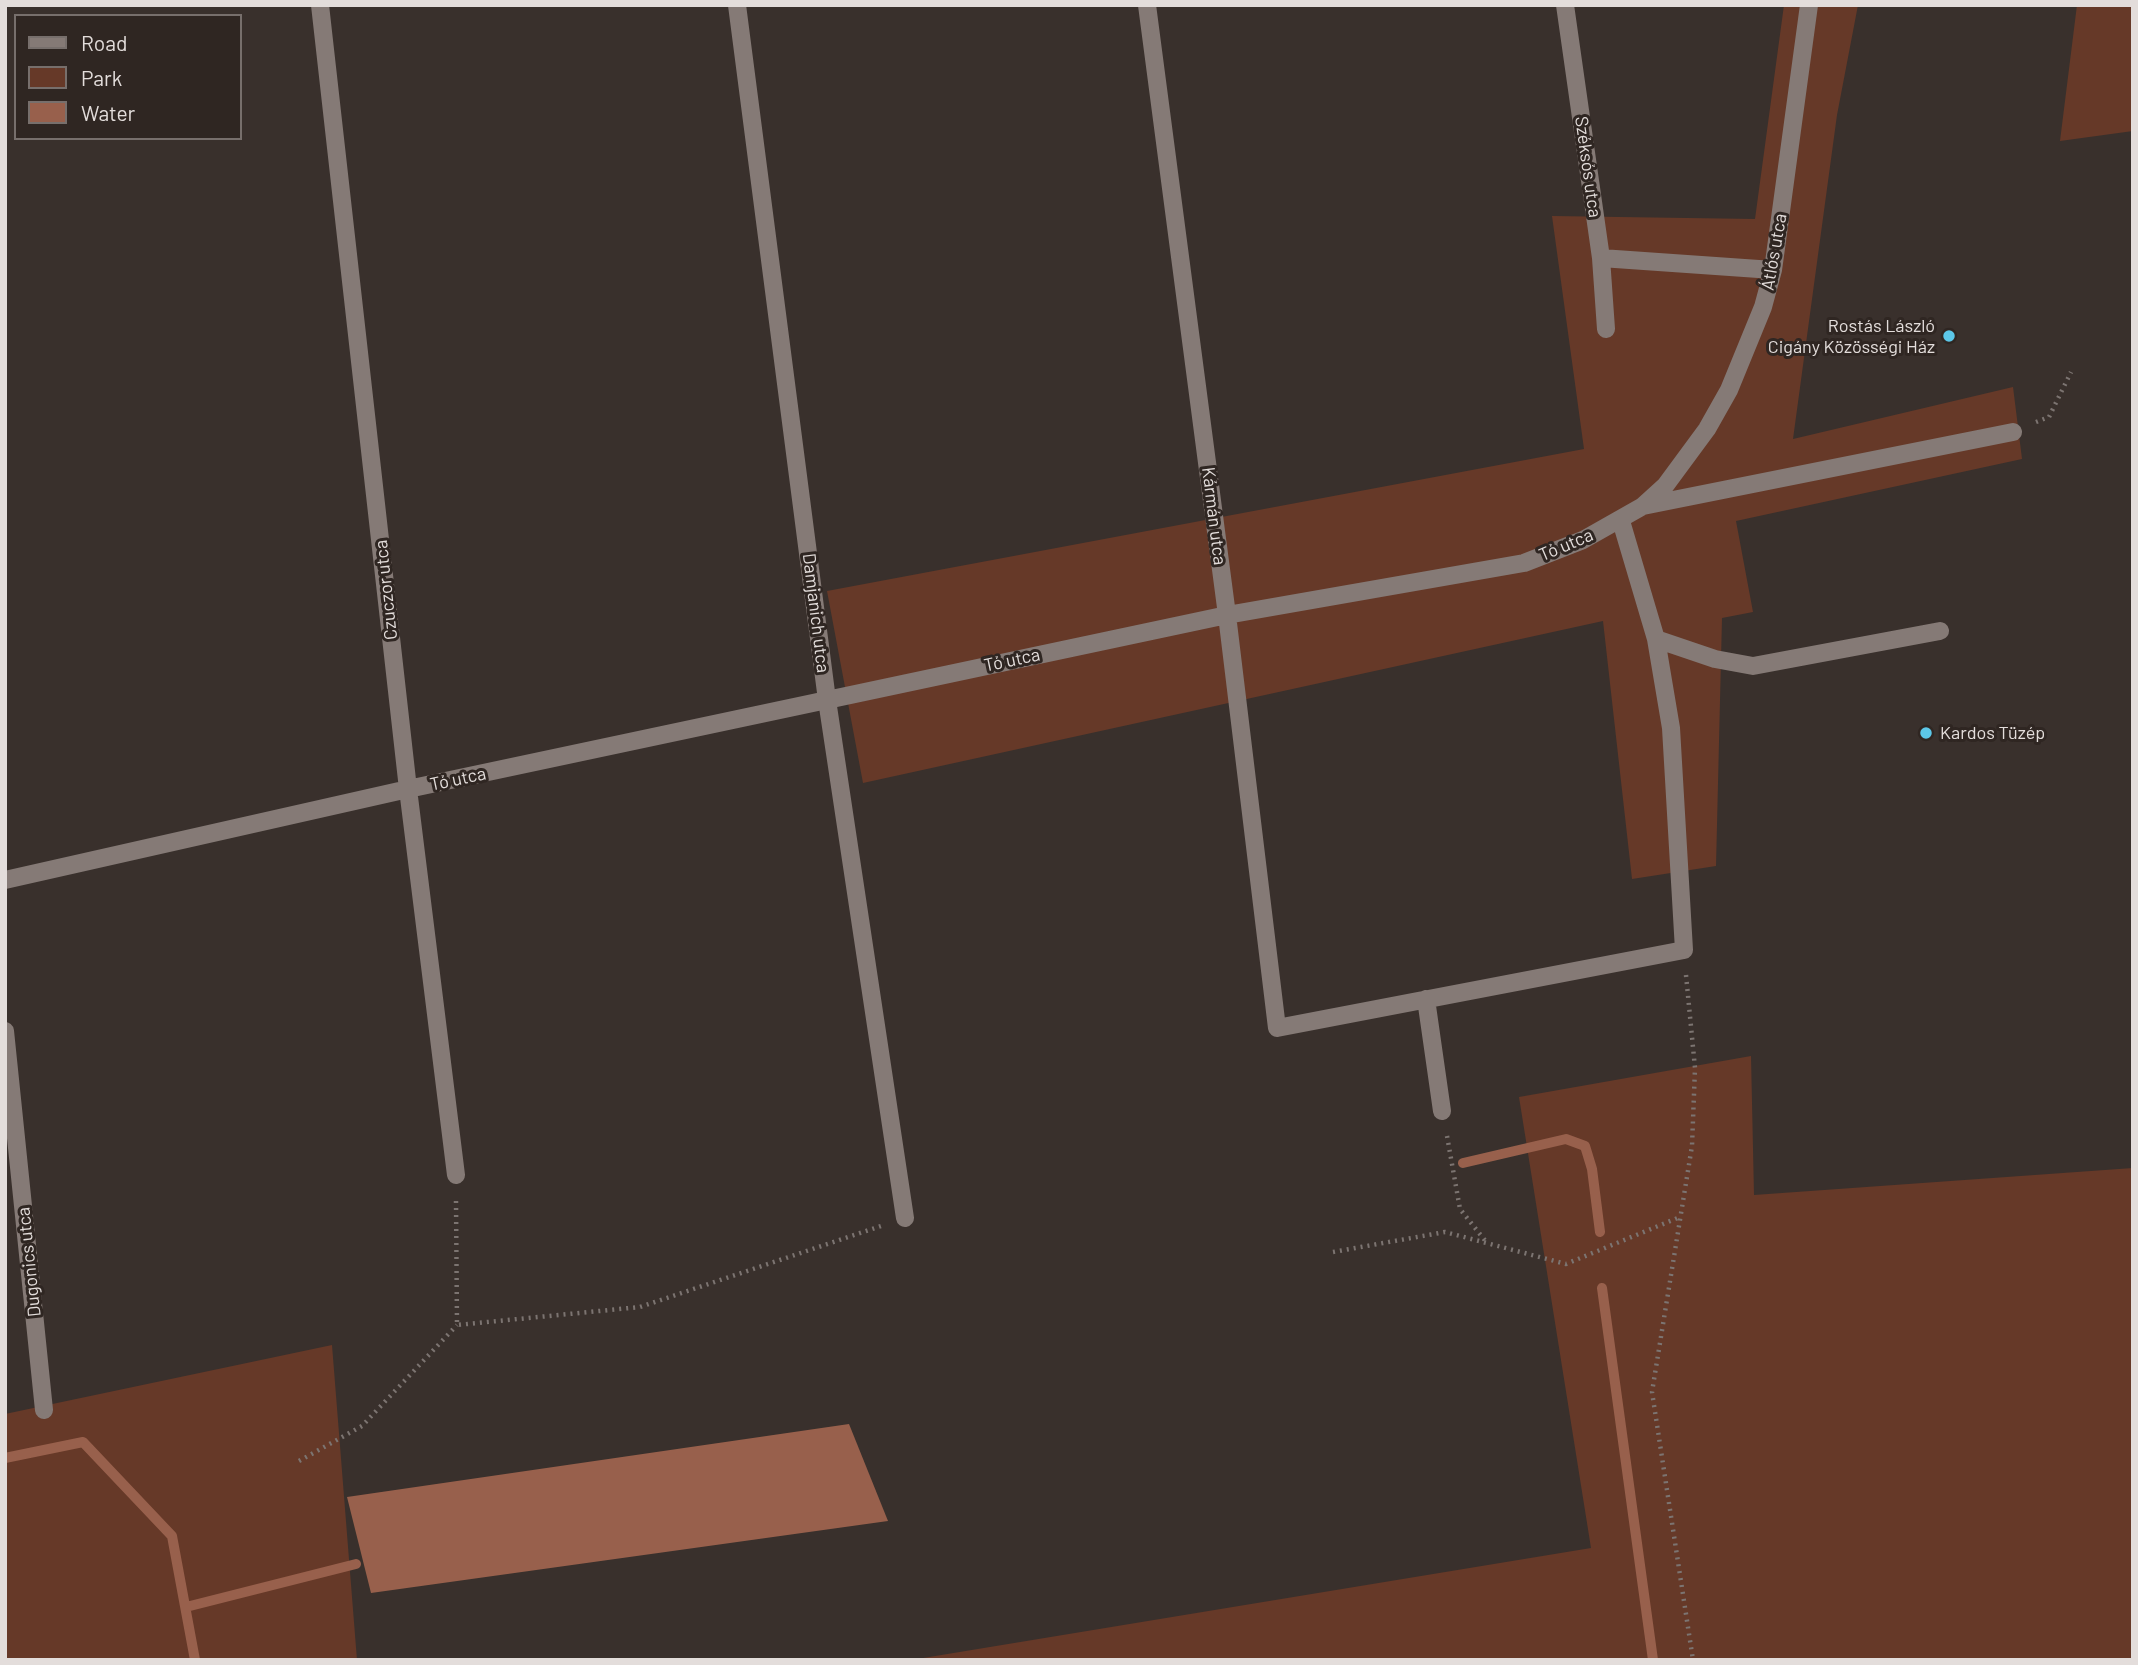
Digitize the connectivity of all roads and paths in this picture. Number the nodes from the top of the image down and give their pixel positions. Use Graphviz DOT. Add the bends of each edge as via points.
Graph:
graph roads {
  1 [pos="320,5"];
  2 [pos="737,5"];
  3 [pos="1147,5"];
  4 [pos="1565,5"];
  5 [pos="1809,5"];
  6 [pos="1601,258"];
  7 [pos="1773,270"];
  8 [pos="1606,328"];
  9 [pos="2071,372"];
  10 [pos="2013,432"];
  11 [pos="1643,506"];
  12 [pos="1621,521"];
  13 [pos="1227,615"];
  14 [pos="1940,631"];
  15 [pos="1656,639"];
  16 [pos="827,700"];
  17 [pos="408,789"];
  18 [pos="5,880"];
  19 [pos="1684,950"];
  20 [pos="1426,999"];
  21 [pos="5,1031"];
  22 [pos="1442,1111"];
  23 [pos="456,1175"];
  24 [pos="1680,1217"];
  25 [pos="905,1218"];
  26 [pos="1487,1243"];
  27 [pos="1333,1252"];
  28 [pos="457,1325"];
  29 [pos="44,1410"];
  30 [pos="299,1461"];
  31 [pos="1693,1660"];
  1 -- 17 [label="street, Czuczor utca"];
  2 -- 16 [label="street, Damjanich utca"];
  3 -- 13 [label="street, Kármán utca"];
  4 -- 6 [label="street, Széksós utca"];
  5 -- 7 [label="street, Átlós utca"];
  6 -- 7 [label="street"];
  6 -- 8 [label="street, Széksós utca"];
  7 -- 11 [label="street, Átlós utca" via="1730,390 1688,456"];
  9 -- 10 [label="path" via="2049,417"];
  10 -- 11 [label="street, Tó utca"];
  11 -- 12 [label="street, Tó utca"];
  12 -- 13 [label="street, Tó utca" via="1524,563"];
  12 -- 15 [label="street"];
  13 -- 16 [label="street, Tó utca"];
  13 -- 20 [label="street, Kármán utca" via="1277,1028"];
  14 -- 15 [label="street" via="1754,666 1715,659"];
  15 -- 19 [label="street" via="1671,728"];
  16 -- 17 [label="street, Tó utca"];
  16 -- 25 [label="street, Damjanich utca"];
  17 -- 18 [label="street, Tó utca"];
  17 -- 23 [label="street, Czuczor utca"];
  19 -- 20 [label="street"];
  19 -- 24 [label="path" via="1695,1068 1692,1146"];
  20 -- 22 [label="street"];
  21 -- 29 [label="street, Dugonics utca"];
  22 -- 26 [label="path" via="1460,1209"];
  23 -- 28 [label="path"];
  24 -- 26 [label="path" via="1566,1264"];
  24 -- 31 [label="path" via="1652,1392"];
  25 -- 28 [label="path" via="640,1307"];
  26 -- 27 [label="path" via="1445,1232"];
  28 -- 30 [label="path" via="362,1426"];
}
